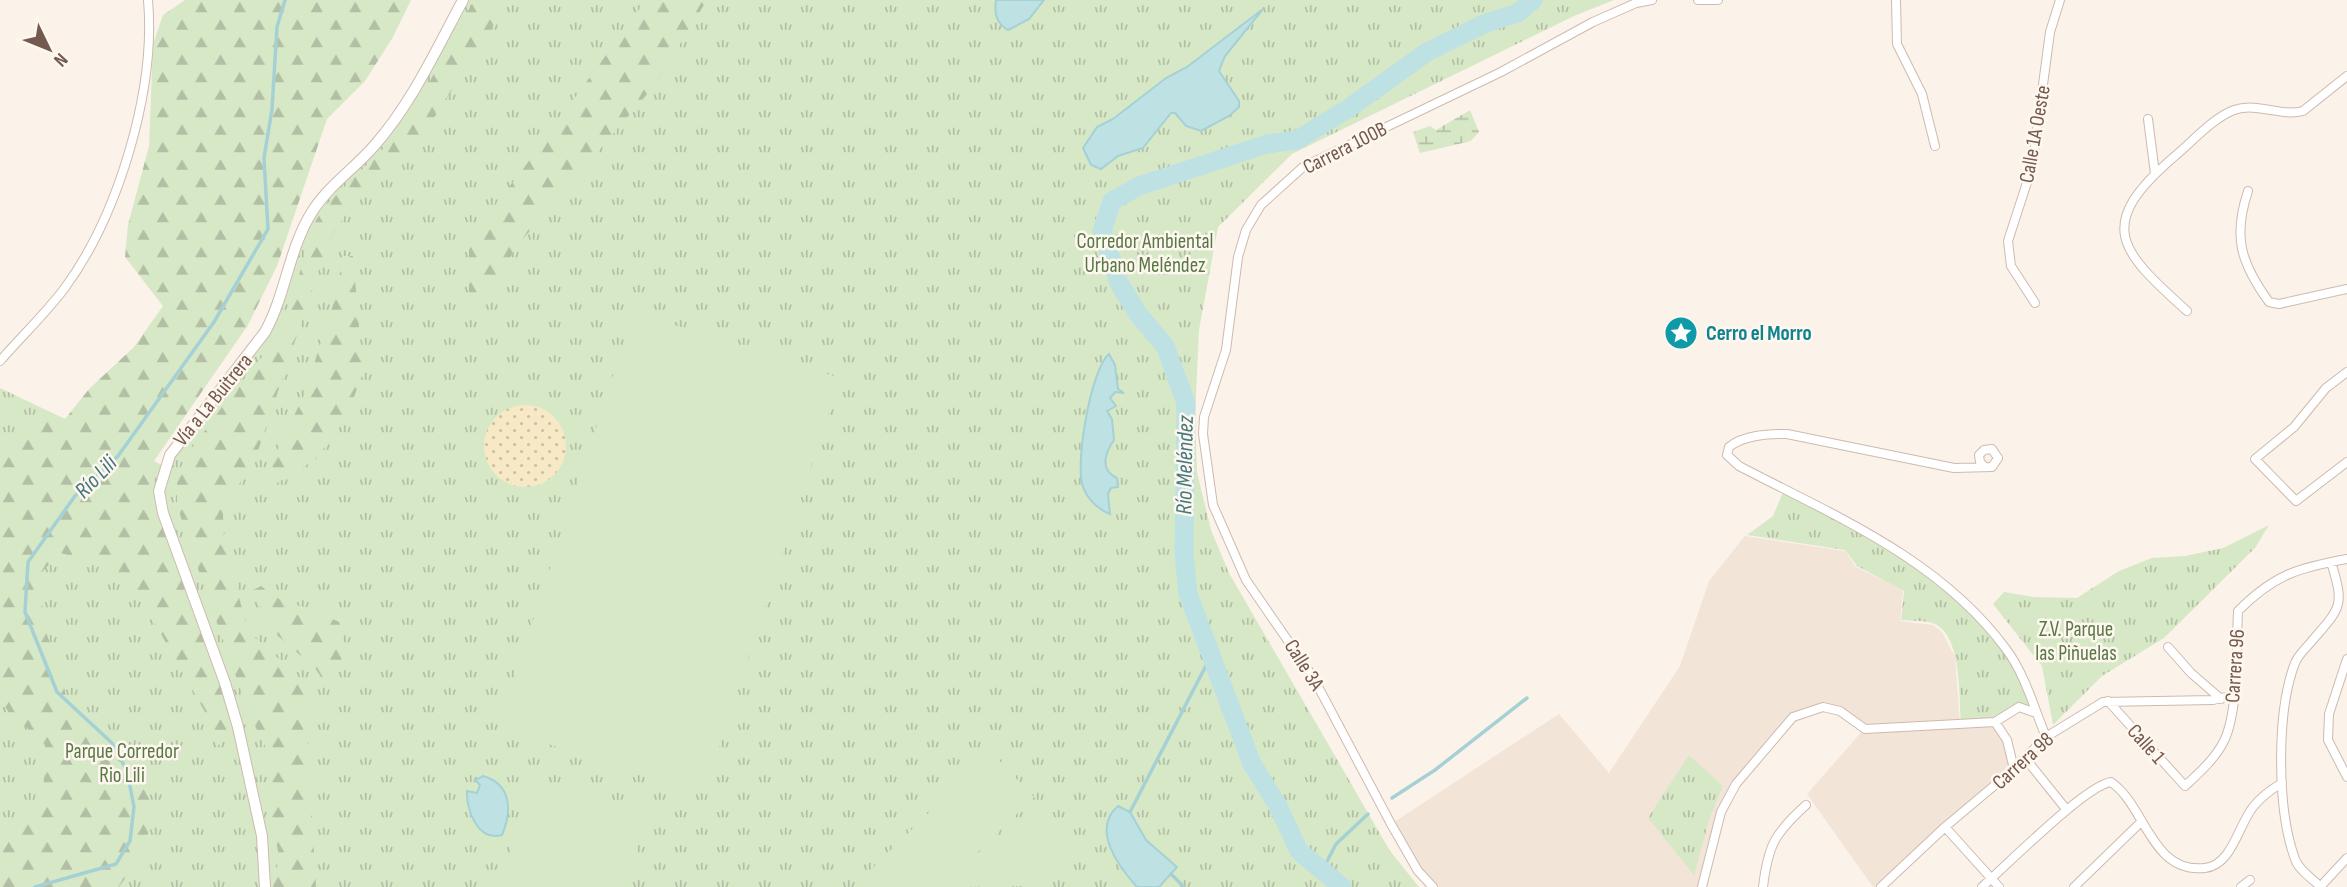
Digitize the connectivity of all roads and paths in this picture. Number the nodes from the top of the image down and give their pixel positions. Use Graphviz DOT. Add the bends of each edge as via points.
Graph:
graph roads {
  1 [pos="148,0"];
  2 [pos="463,0"];
  3 [pos="1652,0"];
  4 [pos="1698,0"];
  5 [pos="1718,0"];
  6 [pos="1896,0"];
  7 [pos="2060,0"];
  8 [pos="2346,78"];
  9 [pos="2148,118"];
  10 [pos="1935,146"];
  11 [pos="2155,174"];
  12 [pos="2248,191"];
  13 [pos="2347,289"];
  14 [pos="2035,303"];
  15 [pos="2187,311"];
  16 [pos="0,361"];
  17 [pos="2347,372"];
  18 [pos="1203,435"];
  19 [pos="2347,461"];
  20 [pos="1985,467"];
  21 [pos="2347,559"];
  22 [pos="2330,562"];
  23 [pos="2168,647"];
  24 [pos="2347,659"];
  25 [pos="2029,693"];
  26 [pos="2234,695"];
  27 [pos="2221,699"];
  28 [pos="2108,701"];
  29 [pos="2019,708"];
  30 [pos="2036,713"];
  31 [pos="1996,722"];
  32 [pos="2046,737"];
  33 [pos="2025,758"];
  34 [pos="2014,769"];
  35 [pos="2347,776"];
  36 [pos="2281,783"];
  37 [pos="2185,786"];
  38 [pos="1806,805"];
  39 [pos="2066,809"];
  40 [pos="2140,823"];
  41 [pos="1945,827"];
  42 [pos="2347,858"];
  43 [pos="1992,879"];
  44 [pos="2250,880"];
  45 [pos="265,887"];
  46 [pos="1433,887"];
  47 [pos="1702,887"];
  48 [pos="1762,887"];
  49 [pos="1881,887"];
  50 [pos="1982,887"];
  51 [pos="1999,887"];
  52 [pos="2074,887"];
  53 [pos="2241,887"];
  54 [pos="2320,887"];
  1 -- 16 [label="street" via="150,21 141,97 126,167 97,237 70,279"];
  2 -- 45 [label="street, Vía a La Buitrera" via="405,107 310,214 275,315 177,444 161,479 163,513 238,727 262,836"];
  3 -- 18 [label="street, Carrera 100B" via="1593,22 1501,72 1338,148 1280,184 1246,230 1226,350 1204,417"];
  4 -- 5 [label="street"];
  6 -- 10 [label="street" via="1899,52 1922,93"];
  7 -- 14 [label="street, Calle 1A Oeste" via="2050,32 2032,167 2008,241 2011,266"];
  8 -- 11 [label="street" via="2303,111 2250,107 2229,113"];
  9 -- 11 [label="street"];
  11 -- 15 [label="street" via="2130,203 2125,228 2128,245 2139,267"];
  12 -- 13 [label="street" via="2238,237 2271,303"];
  17 -- 19 [label="street" via="2326,388 2294,427 2255,459 2291,498 2301,500"];
  18 -- 46 [label="street, Calle 3A" via="1213,505 1245,580 1313,677 1398,836"];
  20 -- 25 [label="street" via="1954,468 1787,434 1736,442 1728,447 1727,455 1739,466 1889,545 1938,577 2007,650"];
  21 -- 22 [label="street, Carrera 96"];
  22 -- 26 [label="street, Carrera 96" via="2285,574 2262,587 2238,611"];
  22 -- 36 [label="street" via="2341,595 2338,611 2295,660"];
  23 -- 27 [label="street"];
  24 -- 35 [label="street" via="2329,714 2328,740"];
  25 -- 29 [label="street"];
  25 -- 30 [label="street"];
  26 -- 27 [label="street, Carrera 98"];
  26 -- 37 [label="street, Carrera 96" via="2224,741 2210,763"];
  27 -- 28 [label="street, Carrera 98"];
  28 -- 32 [label="street, Carrera 98"];
  28 -- 37 [label="street, Calle 1"];
  29 -- 30 [label="street"];
  29 -- 31 [label="street"];
  30 -- 32 [label="street"];
  31 -- 34 [label="street" via="2007,740"];
  31 -- 47 [label="street" via="1865,729 1823,707 1793,717 1736,785 1721,812"];
  32 -- 33 [label="street, Carrera 98"];
  33 -- 34 [label="street, Carrera 98"];
  33 -- 39 [label="street"];
  34 -- 41 [label="street, Carrera 98"];
  36 -- 40 [label="street" via="2251,809 2222,860 2211,867 2180,867"];
  36 -- 54 [label="street" via="2295,861"];
  38 -- 48 [label="street" via="1775,835"];
  39 -- 40 [label="street" via="2111,782 2119,787"];
  39 -- 43 [label="street"];
  40 -- 52 [label="street"];
  41 -- 43 [label="street"];
  41 -- 49 [label="street, Carrera 98"];
  42 -- 54 [label="street"];
  43 -- 50 [label="street"];
  43 -- 51 [label="street"];
  44 -- 53 [label="street"];
}
